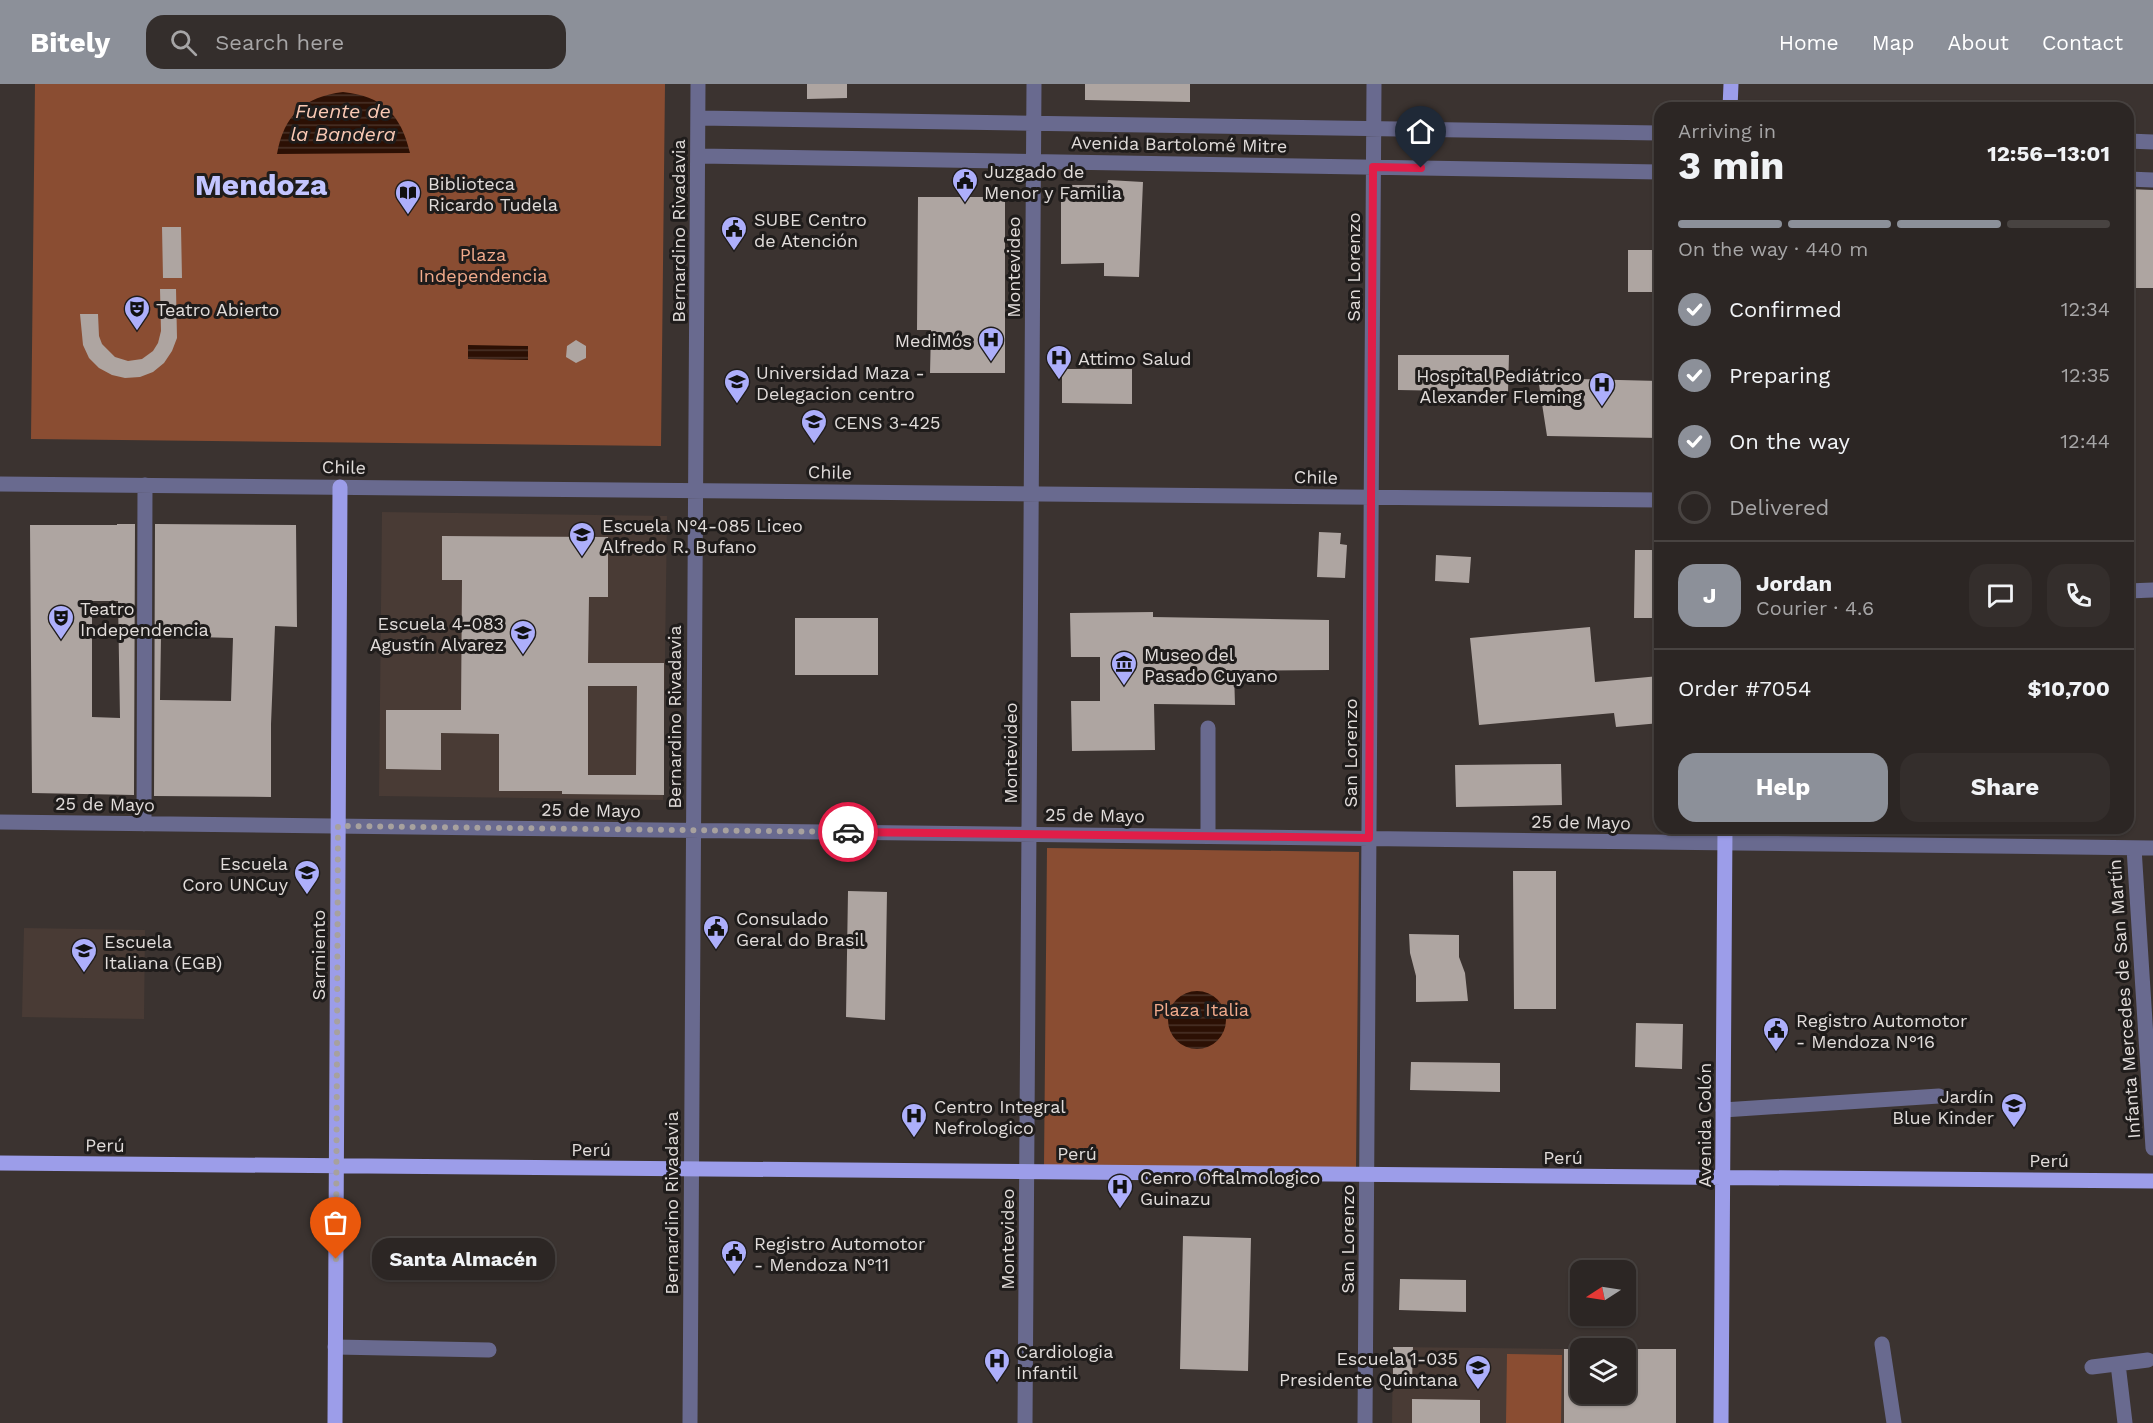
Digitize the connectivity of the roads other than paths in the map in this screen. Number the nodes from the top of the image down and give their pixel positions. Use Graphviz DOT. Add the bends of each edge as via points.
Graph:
graph roads {
  1 [pos="698,84"];
  2 [pos="1034,84"];
  3 [pos="1374,84"];
  4 [pos="1731,84"];
  5 [pos="1730,102"];
  6 [pos="698,118"];
  7 [pos="1034,123"];
  8 [pos="1373,129"];
  9 [pos="1654,133"];
  10 [pos="2134,141"];
  11 [pos="2153,142"];
  12 [pos="698,156"];
  13 [pos="1034,162"];
  14 [pos="1373,167"];
  15 [pos="1654,172"];
  16 [pos="2134,179"];
  17 [pos="2153,180"];
  18 [pos="0,484"];
  19 [pos="145,485"];
  20 [pos="340,487"];
  21 [pos="695,490"];
  22 [pos="1031,493"];
  23 [pos="1371,497"];
  24 [pos="1654,500"];
  25 [pos="2153,590"];
  26 [pos="2134,591"];
  27 [pos="1208,728"];
  28 [pos="0,822"];
  29 [pos="144,824"];
  30 [pos="338,826"];
  31 [pos="693,830"];
  32 [pos="1029,834"];
  33 [pos="1725,835"];
  34 [pos="1208,836"];
  35 [pos="1369,838"];
  36 [pos="2134,848"];
  37 [pos="2153,848"];
  38 [pos="1939,1096"];
  39 [pos="1723,1110"];
  40 [pos="2153,1148"];
  41 [pos="0,1163"];
  42 [pos="336,1167"];
  43 [pos="691,1169"];
  44 [pos="1027,1172"];
  45 [pos="1367,1175"];
  46 [pos="1723,1178"];
  47 [pos="2153,1180"];
  48 [pos="1882,1344"];
  49 [pos="335,1347"];
  50 [pos="489,1350"];
  51 [pos="2148,1360"];
  52 [pos="2118,1364"];
  53 [pos="2092,1367"];
  54 [pos="335,1423"];
  55 [pos="690,1423"];
  56 [pos="1025,1423"];
  57 [pos="1365,1423"];
  58 [pos="1721,1423"];
  59 [pos="1894,1423"];
  60 [pos="2126,1423"];
  1 -- 6 [label="street, Bernardino Rivadavia"];
  2 -- 7 [label="street, Montevideo"];
  3 -- 8 [label="street, San Lorenzo"];
  4 -- 5 [label="main road"];
  6 -- 7 [label="street, Avenida Bartolomé Mitre"];
  6 -- 12 [label="street, Bernardino Rivadavia"];
  7 -- 8 [label="street, Avenida Bartolomé Mitre"];
  7 -- 13 [label="street, Montevideo"];
  8 -- 9 [label="street, Avenida Bartolomé Mitre"];
  8 -- 14 [label="street, San Lorenzo"];
  10 -- 11 [label="street"];
  12 -- 13 [label="street, Avenida Bartolomé Mitre"];
  12 -- 21 [label="street, Bernardino Rivadavia"];
  13 -- 14 [label="street, Avenida Bartolomé Mitre"];
  13 -- 22 [label="street, Montevideo"];
  14 -- 15 [label="street, Avenida Bartolomé Mitre"];
  14 -- 23 [label="street, San Lorenzo"];
  16 -- 17 [label="street"];
  18 -- 19 [label="street, Chile"];
  19 -- 20 [label="street, Chile"];
  19 -- 29 [label="street"];
  20 -- 21 [label="street, Chile"];
  20 -- 30 [label="main road, Sarmiento"];
  21 -- 22 [label="street, Chile"];
  21 -- 31 [label="street, Bernardino Rivadavia"];
  22 -- 23 [label="street, Chile"];
  22 -- 32 [label="street, Montevideo"];
  23 -- 24 [label="street, Chile"];
  23 -- 35 [label="street, San Lorenzo"];
  25 -- 26 [label="street"];
  27 -- 34 [label="street"];
  28 -- 29 [label="street, 25 de Mayo"];
  29 -- 30 [label="street, 25 de Mayo"];
  30 -- 31 [label="street, 25 de Mayo"];
  30 -- 42 [label="main road, Sarmiento"];
  31 -- 32 [label="street, 25 de Mayo"];
  31 -- 43 [label="street, Bernardino Rivadavia"];
  32 -- 34 [label="street, 25 de Mayo"];
  32 -- 44 [label="street, Montevideo"];
  33 -- 35 [label="street, 25 de Mayo"];
  33 -- 36 [label="street, 25 de Mayo"];
  33 -- 39 [label="main road, Avenida Colón"];
  34 -- 35 [label="street, 25 de Mayo"];
  35 -- 45 [label="street, San Lorenzo"];
  36 -- 37 [label="street, 25 de Mayo"];
  36 -- 40 [label="street, Infanta Mercedes de San Martín"];
  38 -- 39 [label="street"];
  39 -- 46 [label="main road, Avenida Colón"];
  41 -- 42 [label="main road, Perú"];
  42 -- 43 [label="main road, Perú"];
  42 -- 49 [label="main road, Sarmiento"];
  43 -- 44 [label="main road, Perú"];
  43 -- 55 [label="street, Bernardino Rivadavia"];
  44 -- 45 [label="main road, Perú"];
  44 -- 56 [label="street, Montevideo"];
  45 -- 46 [label="main road, Perú"];
  45 -- 57 [label="street, San Lorenzo"];
  46 -- 47 [label="main road, Perú"];
  46 -- 58 [label="main road, Avenida Colón"];
  48 -- 59 [label="street"];
  49 -- 50 [label="street"];
  49 -- 54 [label="main road, Sarmiento"];
  51 -- 52 [label="street"];
  52 -- 53 [label="street"];
  52 -- 60 [label="street"];
}
